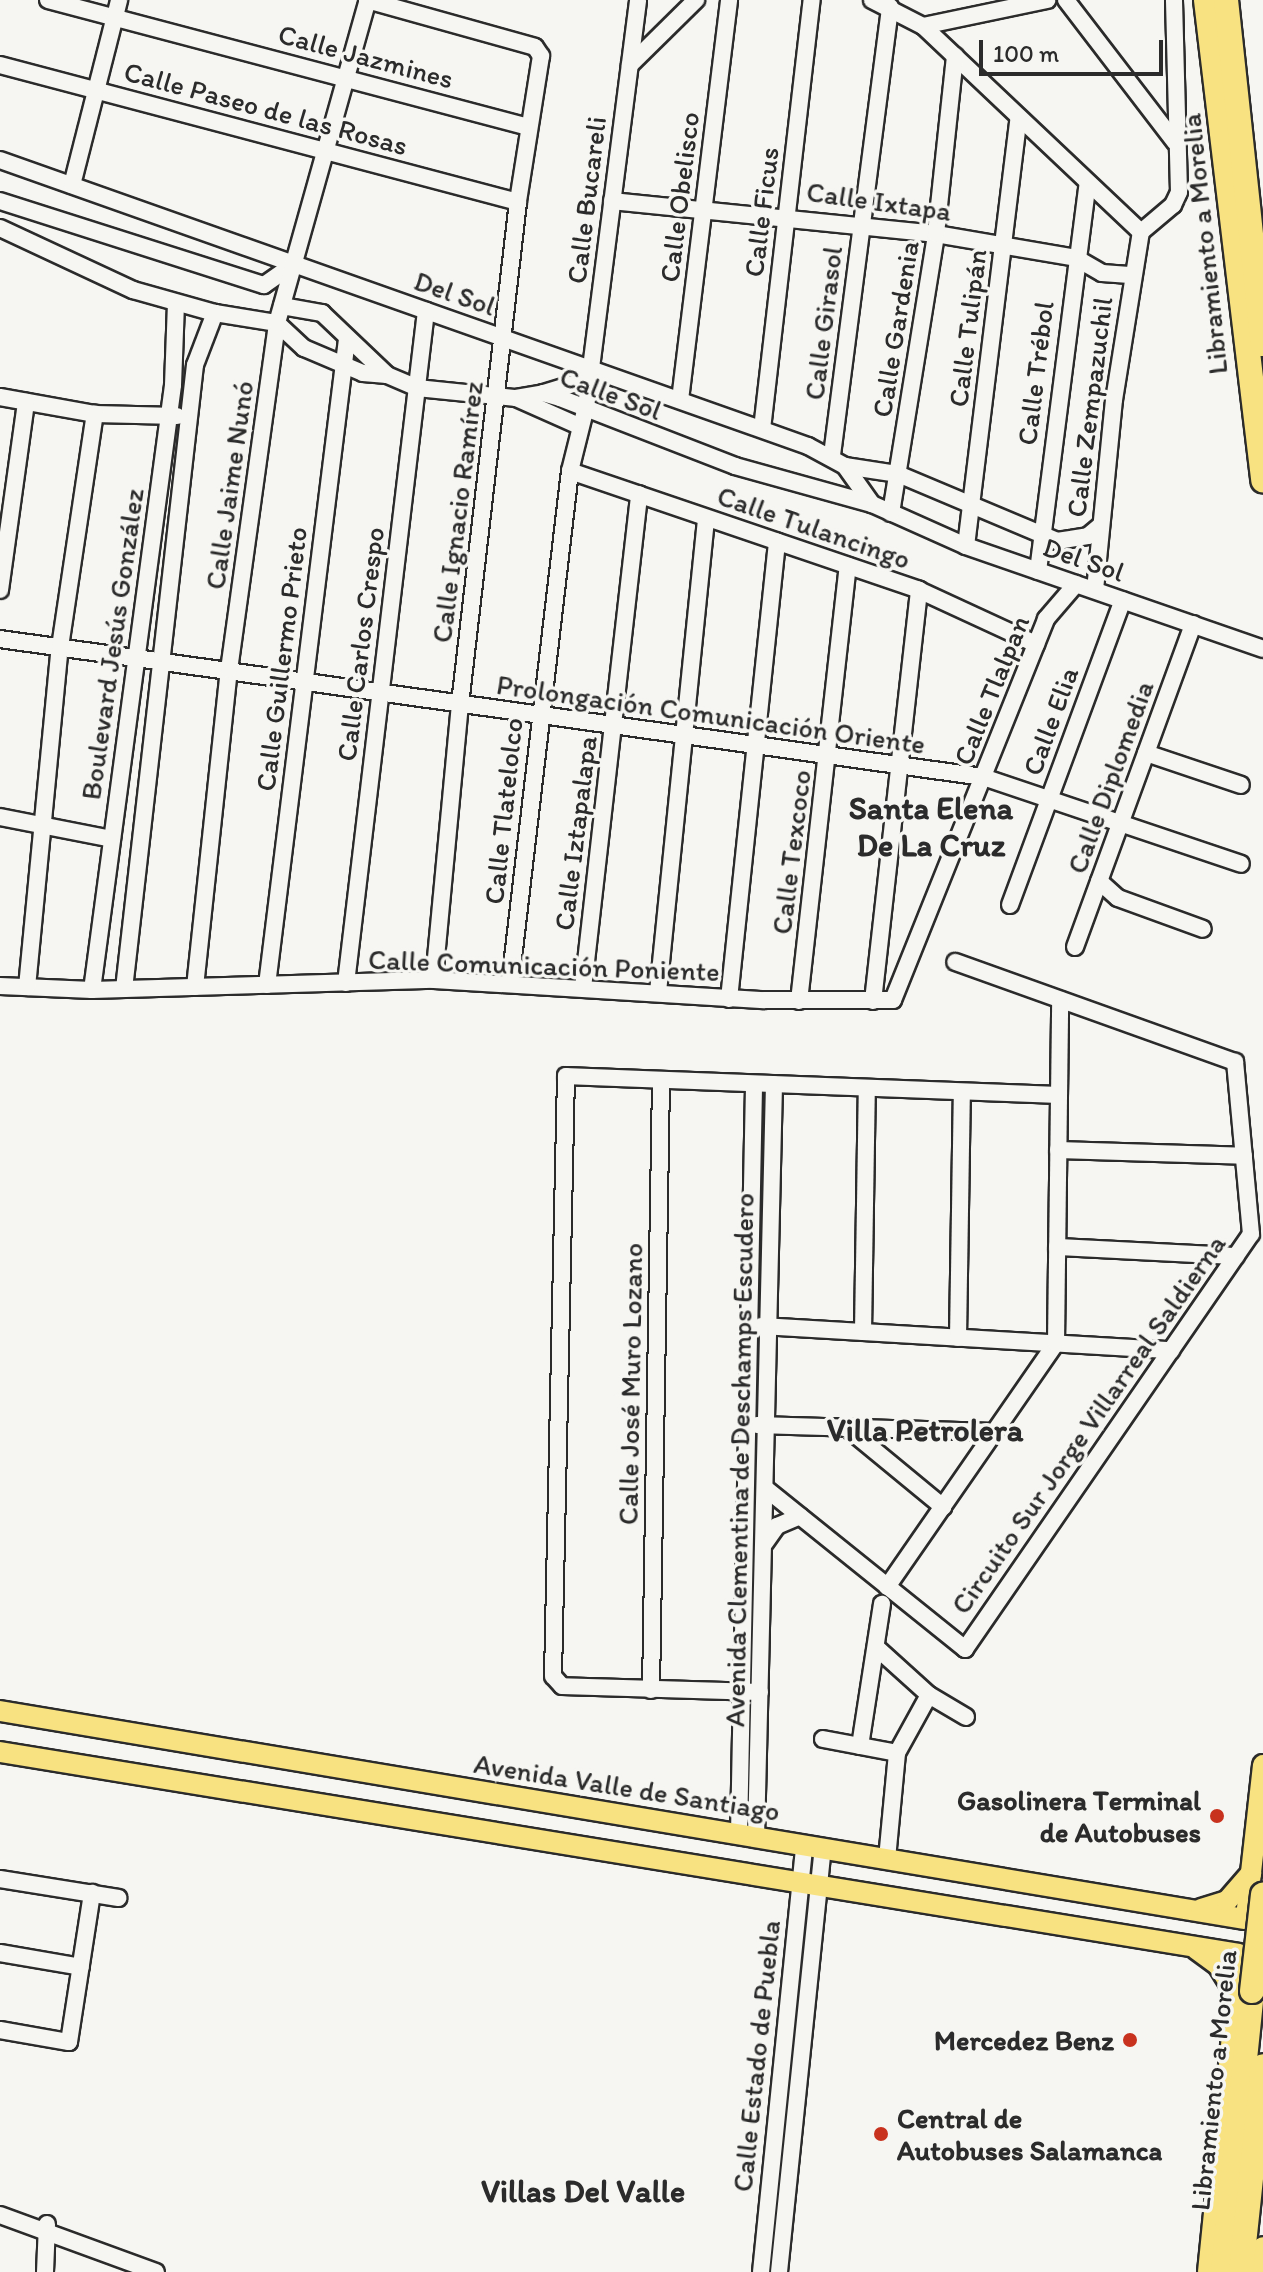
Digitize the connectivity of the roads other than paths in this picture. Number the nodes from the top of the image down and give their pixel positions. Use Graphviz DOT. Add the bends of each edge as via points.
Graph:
graph roads {
  1 [pos="48,0"];
  2 [pos="368,0"];
  3 [pos="638,0"];
  4 [pos="696,0"];
  5 [pos="729,0"];
  6 [pos="812,0"];
  7 [pos="872,0"];
  8 [pos="1047,0"];
  9 [pos="1066,0"];
  10 [pos="1174,0"];
  11 [pos="1206,0"];
  12 [pos="1226,0"];
  13 [pos="890,7"];
  14 [pos="117,8"];
  15 [pos="923,26"];
  16 [pos="955,56"];
  17 [pos="0,65"];
  18 [pos="630,65"];
  19 [pos="347,77"];
  20 [pos="96,90"];
  21 [pos="1019,117"];
  22 [pos="529,127"];
  23 [pos="1175,142"];
  24 [pos="326,151"];
  25 [pos="0,160"];
  26 [pos="1088,183"];
  27 [pos="72,185"];
  28 [pos="0,201"];
  29 [pos="612,201"];
  30 [pos="518,202"];
  31 [pos="703,207"];
  32 [pos="787,215"];
  33 [pos="862,223"];
  34 [pos="0,228"];
  35 [pos="1141,232"];
  36 [pos="936,234"];
  37 [pos="1003,245"];
  38 [pos="1076,258"];
  39 [pos="294,264"];
  40 [pos="1133,275"];
  41 [pos="176,304"];
  42 [pos="282,306"];
  43 [pos="426,311"];
  44 [pos="215,313"];
  45 [pos="277,323"];
  46 [pos="505,338"];
  47 [pos="347,339"];
  48 [pos="1263,344"];
  49 [pos="343,364"];
  50 [pos="195,365"];
  51 [pos="590,374"];
  52 [pos="387,375"];
  53 [pos="173,385"];
  54 [pos="417,388"];
  55 [pos="543,393"];
  56 [pos="0,397"];
  57 [pos="499,397"];
  58 [pos="516,398"];
  59 [pos="680,400"];
  60 [pos="26,402"];
  61 [pos="586,407"];
  62 [pos="95,414"];
  63 [pos="169,416"];
  64 [pos="189,416"];
  65 [pos="579,426"];
  66 [pos="762,429"];
  67 [pos="838,461"];
  68 [pos="570,471"];
  69 [pos="898,474"];
  70 [pos="1263,481"];
  71 [pos="639,494"];
  72 [pos="872,504"];
  73 [pos="971,504"];
  74 [pos="891,513"];
  75 [pos="706,518"];
  76 [pos="1100,526"];
  77 [pos="1041,535"];
  78 [pos="777,542"];
  79 [pos="966,546"];
  80 [pos="848,566"];
  81 [pos="1038,571"];
  82 [pos="1076,584"];
  83 [pos="0,590"];
  84 [pos="919,590"];
  85 [pos="1095,590"];
  86 [pos="1123,600"];
  87 [pos="1193,624"];
  88 [pos="0,639"];
  89 [pos="1036,644"];
  90 [pos="60,647"];
  91 [pos="1263,649"];
  92 [pos="136,657"];
  93 [pos="162,661"];
  94 [pos="229,670"];
  95 [pos="304,681"];
  96 [pos="381,692"];
  97 [pos="460,704"];
  98 [pos="539,715"];
  99 [pos="615,727"];
  100 [pos="684,737"];
  101 [pos="755,747"];
  102 [pos="1146,753"];
  103 [pos="829,758"];
  104 [pos="899,768"];
  105 [pos="983,777"];
  106 [pos="1241,785"];
  107 [pos="1050,796"];
  108 [pos="0,817"];
  109 [pos="1121,822"];
  110 [pos="40,824"];
  111 [pos="112,839"];
  112 [pos="1241,864"];
  113 [pos="1099,881"];
  114 [pos="1010,905"];
  115 [pos="1203,929"];
  116 [pos="1075,947"];
  117 [pos="955,962"];
  118 [pos="434,980"];
  119 [pos="346,983"];
  120 [pos="510,984"];
  121 [pos="267,985"];
  122 [pos="0,986"];
  123 [pos="27,987"];
  124 [pos="195,987"];
  125 [pos="583,988"];
  126 [pos="124,989"];
  127 [pos="92,990"];
  128 [pos="658,992"];
  129 [pos="729,999"];
  130 [pos="893,1000"];
  131 [pos="1060,1000"];
  132 [pos="799,1001"];
  133 [pos="873,1001"];
  134 [pos="661,1080"];
  135 [pos="754,1084"];
  136 [pos="774,1084"];
  137 [pos="867,1088"];
  138 [pos="962,1092"];
  139 [pos="1058,1095"];
  140 [pos="1058,1150"];
  141 [pos="1244,1156"];
  142 [pos="1057,1247"];
  143 [pos="1236,1256"];
  144 [pos="749,1325"];
  145 [pos="769,1326"];
  146 [pos="863,1332"];
  147 [pos="958,1338"];
  148 [pos="1056,1343"];
  149 [pos="1171,1350"];
  150 [pos="747,1424"];
  151 [pos="766,1425"];
  152 [pos="846,1427"];
  153 [pos="994,1432"];
  154 [pos="765,1488"];
  155 [pos="943,1507"];
  156 [pos="800,1516"];
  157 [pos="763,1547"];
  158 [pos="887,1587"];
  159 [pos="882,1604"];
  160 [pos="877,1648"];
  161 [pos="651,1690"];
  162 [pos="742,1692"];
  163 [pos="760,1692"];
  164 [pos="929,1695"];
  165 [pos="0,1711"];
  166 [pos="966,1717"];
  167 [pos="823,1739"];
  168 [pos="860,1746"];
  169 [pos="0,1752"];
  170 [pos="897,1753"];
  171 [pos="1263,1765"];
  172 [pos="748,1836"];
  173 [pos="814,1846"];
  174 [pos="887,1859"];
  175 [pos="1251,1873"];
  176 [pos="0,1879"];
  177 [pos="810,1883"];
  178 [pos="92,1893"];
  179 [pos="1263,1895"];
  180 [pos="118,1898"];
  181 [pos="1185,1908"];
  182 [pos="1251,1914"];
  183 [pos="1179,1944"];
  184 [pos="0,1953"];
  185 [pos="1240,1956"];
  186 [pos="81,1967"];
  187 [pos="1251,1988"];
  188 [pos="0,2030"];
  189 [pos="1263,2066"];
  190 [pos="0,2203"];
  191 [pos="0,2215"];
  192 [pos="50,2229"];
  193 [pos="1263,2247"];
  194 [pos="45,2272"];
  195 [pos="156,2272"];
  196 [pos="761,2272"];
  197 [pos="779,2272"];
  198 [pos="1208,2272"];
  199 [pos="1223,2272"];
  200 [pos="1241,2272"];
  201 [pos="1260,2272"];
  1 -- 14 [label="street, Calle Jazmines"];
  2 -- 19 [label="street, Calle Jaime Nunó"];
  2 -- 22 [label="street, Calle Ignacio Ramírez" via="540,52"];
  3 -- 18 [label="street, Calle Bucareli"];
  4 -- 18 [label="street"];
  5 -- 31 [label="street, Calle Obelisco"];
  6 -- 32 [label="street, Calle Ficus"];
  7 -- 13 [label="street"];
  8 -- 15 [label="street"];
  9 -- 23 [label="street"];
  10 -- 23 [label="street"];
  11 -- 70 [label="highway, Libramiento a Morelia"];
  12 -- 48 [label="highway, Libramiento a Morelia"];
  13 -- 15 [label="street"];
  13 -- 33 [label="street, Calle Girasol"];
  14 -- 19 [label="street, Calle Jazmines"];
  14 -- 20 [label="street"];
  15 -- 16 [label="street"];
  16 -- 21 [label="street"];
  16 -- 36 [label="street, Calle Gardenia"];
  17 -- 20 [label="street, Calle Paseo de las Rosas"];
  18 -- 29 [label="street, Calle Bucareli"];
  19 -- 22 [label="street, Calle Jazmines"];
  19 -- 24 [label="street, Calle Jaime Nunó"];
  20 -- 24 [label="street, Calle Paseo de las Rosas"];
  20 -- 27 [label="street"];
  21 -- 26 [label="street"];
  21 -- 37 [label="street, Calle Tulipán"];
  22 -- 30 [label="street, Calle Ignacio Ramírez"];
  23 -- 35 [label="street" via="1177,199"];
  24 -- 30 [label="street, Calle Paseo de las Rosas"];
  24 -- 39 [label="street, Calle Jaime Nunó"];
  25 -- 27 [label="street, Del Sol"];
  26 -- 35 [label="street"];
  26 -- 38 [label="street, Calle Trébol"];
  27 -- 39 [label="street, Del Sol"];
  28 -- 39 [label="street" via="264,285"];
  29 -- 31 [label="street, Calle Ixtapa"];
  29 -- 51 [label="street, Calle Bucareli"];
  30 -- 46 [label="street, Calle Ignacio Ramírez"];
  31 -- 32 [label="street, Calle Ixtapa"];
  31 -- 59 [label="street, Calle Obelisco"];
  32 -- 33 [label="street, Calle Ixtapa"];
  32 -- 66 [label="street, Calle Ficus"];
  33 -- 36 [label="street, Calle Ixtapa"];
  33 -- 67 [label="street, Calle Girasol"];
  34 -- 41 [label="street" via="91,273"];
  35 -- 40 [label="street, Calle Zempazuchil"];
  36 -- 37 [label="street, Calle Ixtapa"];
  36 -- 69 [label="street, Calle Gardenia"];
  37 -- 38 [label="street, Calle Ixtapa"];
  37 -- 73 [label="street, Calle Tulipán"];
  38 -- 40 [label="street, Calle Ixtapa" via="1102,273"];
  38 -- 77 [label="street, Calle Trébol"];
  39 -- 42 [label="street, Calle Jaime Nunó"];
  39 -- 43 [label="street, Del Sol"];
  40 -- 76 [label="street, Calle Zempazuchil"];
  41 -- 44 [label="street"];
  41 -- 53 [label="street, Boulevard Jesús González"];
  42 -- 45 [label="street, Calle Jaime Nunó"];
  42 -- 47 [label="street, Calle Sol" via="322,313 338,323"];
  43 -- 46 [label="street, Del Sol"];
  43 -- 54 [label="street, Calle Carlos Crespo"];
  44 -- 45 [label="street"];
  44 -- 50 [label="street, Boulevard Jesús González"];
  45 -- 49 [label="street" via="304,348"];
  45 -- 94 [label="street, Calle Jaime Nunó"];
  46 -- 51 [label="street, Del Sol"];
  46 -- 57 [label="street, Calle Ignacio Ramírez"];
  47 -- 49 [label="street, Calle Guillermo Prieto"];
  47 -- 52 [label="street, Calle Sol"];
  49 -- 52 [label="street"];
  49 -- 95 [label="street, Calle Guillermo Prieto"];
  50 -- 53 [label="street"];
  50 -- 64 [label="street, Boulevard Jesús González"];
  51 -- 55 [label="street"];
  51 -- 59 [label="street, Del Sol"];
  51 -- 61 [label="street, Calle Bucareli"];
  52 -- 54 [label="street, Calle Sol"];
  53 -- 63 [label="street, Boulevard Jesús González"];
  54 -- 57 [label="street, Calle Sol"];
  54 -- 96 [label="street, Calle Carlos Crespo"];
  55 -- 58 [label="street, Calle Sol"];
  55 -- 61 [label="street, Calle Sol"];
  56 -- 60 [label="street"];
  57 -- 58 [label="street, Calle Sol"];
  57 -- 97 [label="street, Calle Ignacio Ramírez"];
  58 -- 65 [label="street"];
  59 -- 66 [label="street, Del Sol"];
  60 -- 62 [label="street"];
  60 -- 83 [label="street"];
  61 -- 65 [label="street, Calle Tlatelolco"];
  61 -- 72 [label="street, Calle Sol" via="735,466"];
  62 -- 63 [label="street"];
  62 -- 90 [label="street"];
  63 -- 64 [label="street"];
  63 -- 92 [label="street, Boulevard Jesús González"];
  64 -- 93 [label="street, Boulevard Jesús González"];
  65 -- 68 [label="street, Calle Tlatelolco"];
  66 -- 67 [label="street, Del Sol"];
  67 -- 69 [label="street, Del Sol"];
  67 -- 72 [label="street"];
  68 -- 71 [label="street, Calle Tulancingo"];
  68 -- 98 [label="street, Calle Tlatelolco"];
  69 -- 73 [label="street, Del Sol"];
  69 -- 74 [label="street, Calle Gardenia"];
  71 -- 75 [label="street, Calle Tulancingo"];
  71 -- 99 [label="street, Calle Iztapalapa"];
  72 -- 74 [label="street, Calle Sol"];
  73 -- 77 [label="street, Del Sol"];
  73 -- 79 [label="street, Calle Tulipán"];
  74 -- 79 [label="street, Del Sol"];
  75 -- 78 [label="street, Calle Tulancingo"];
  75 -- 100 [label="street"];
  76 -- 77 [label="street, Del Sol" via="1073,542"];
  76 -- 85 [label="street, Calle Zempazuchil"];
  77 -- 81 [label="street, Calle Trébol"];
  78 -- 80 [label="street, Calle Tulancingo"];
  78 -- 101 [label="street"];
  79 -- 81 [label="street, Del Sol"];
  80 -- 84 [label="street, Calle Tulancingo"];
  80 -- 103 [label="street, Calle Texcoco"];
  81 -- 82 [label="street, Del Sol"];
  82 -- 85 [label="street, Del Sol"];
  82 -- 89 [label="street, Calle Tlalpan" via="1046,619"];
  84 -- 89 [label="street, Calle Tulancingo"];
  84 -- 104 [label="street"];
  85 -- 86 [label="street, Del Sol"];
  86 -- 87 [label="street, Del Sol"];
  86 -- 107 [label="street, Calle Elia"];
  87 -- 91 [label="street, Del Sol"];
  87 -- 102 [label="street, Calle Diplomedia"];
  88 -- 90 [label="street, Prolongación Comunicación Oriente"];
  89 -- 105 [label="street, Calle Tlalpan"];
  90 -- 92 [label="street, Prolongación Comunicación Oriente"];
  90 -- 110 [label="street"];
  92 -- 93 [label="street, Prolongación Comunicación Oriente"];
  92 -- 111 [label="street, Boulevard Jesús González"];
  93 -- 94 [label="street, Prolongación Comunicación Oriente"];
  93 -- 126 [label="street, Boulevard Jesús González"];
  94 -- 95 [label="street, Prolongación Comunicación Oriente"];
  94 -- 124 [label="street, Calle Jaime Nunó"];
  95 -- 96 [label="street, Prolongación Comunicación Oriente"];
  95 -- 121 [label="street, Calle Guillermo Prieto"];
  96 -- 97 [label="street, Prolongación Comunicación Oriente"];
  96 -- 119 [label="street, Calle Carlos Crespo"];
  97 -- 98 [label="street, Prolongación Comunicación Oriente"];
  97 -- 118 [label="street, Calle Ignacio Ramírez"];
  98 -- 99 [label="street, Prolongación Comunicación Oriente"];
  98 -- 120 [label="street, Calle Tlatelolco"];
  99 -- 100 [label="street, Prolongación Comunicación Oriente"];
  99 -- 125 [label="street, Calle Iztapalapa"];
  100 -- 101 [label="street, Prolongación Comunicación Oriente"];
  100 -- 128 [label="street"];
  101 -- 103 [label="street, Prolongación Comunicación Oriente"];
  101 -- 129 [label="street"];
  102 -- 106 [label="street"];
  102 -- 109 [label="street, Calle Diplomedia"];
  103 -- 104 [label="street, Prolongación Comunicación Oriente"];
  103 -- 132 [label="street, Calle Texcoco"];
  104 -- 105 [label="street, Prolongación Comunicación Oriente"];
  104 -- 133 [label="street"];
  105 -- 107 [label="street, Prolongación Comunicación Oriente"];
  105 -- 130 [label="street, Calle Tlalpan"];
  107 -- 109 [label="street, Prolongación Comunicación Oriente"];
  107 -- 114 [label="street, Calle Elia"];
  108 -- 110 [label="street"];
  109 -- 112 [label="street, Prolongación Comunicación Oriente"];
  109 -- 113 [label="street, Calle Diplomedia"];
  110 -- 111 [label="street"];
  110 -- 123 [label="street"];
  111 -- 127 [label="street, Boulevard Jesús González"];
  113 -- 115 [label="street" via="1118,898"];
  113 -- 116 [label="street, Calle Diplomedia"];
  117 -- 131 [label="street"];
  118 -- 119 [label="street, Calle Comunicación Poniente"];
  118 -- 120 [label="street, Calle Comunicación Poniente"];
  119 -- 121 [label="street, Calle Comunicación Poniente"];
  120 -- 125 [label="street, Calle Comunicación Poniente"];
  121 -- 124 [label="street, Calle Comunicación Poniente"];
  122 -- 123 [label="street, Calle Comunicación Poniente"];
  123 -- 127 [label="street, Calle Comunicación Poniente"];
  124 -- 126 [label="street, Calle Comunicación Poniente"];
  125 -- 128 [label="street, Calle Comunicación Poniente"];
  126 -- 127 [label="street, Calle Comunicación Poniente"];
  128 -- 129 [label="street, Calle Comunicación Poniente"];
  129 -- 132 [label="street, Calle Comunicación Poniente"];
  130 -- 133 [label="street, Calle Comunicación Poniente"];
  131 -- 139 [label="street"];
  131 -- 141 [label="street, Circuito Sur Jorge Villarreal Saldierna" via="1235,1062"];
  132 -- 133 [label="street, Calle Comunicación Poniente"];
  134 -- 135 [label="street"];
  134 -- 161 [label="street, Calle José Muro Lozano"];
  134 -- 161 [label="street" via="566,1076 553,1660 553,1676 562,1686"];
  135 -- 136 [label="street"];
  135 -- 144 [label="street, Avenida Clementina de Deschamps Escudero"];
  136 -- 137 [label="street"];
  136 -- 145 [label="street, Avenida Clementina de Deschamps Escudero"];
  137 -- 138 [label="street"];
  137 -- 146 [label="street"];
  138 -- 139 [label="street"];
  138 -- 147 [label="street"];
  139 -- 140 [label="street"];
  140 -- 141 [label="street"];
  140 -- 142 [label="street"];
  141 -- 143 [label="street, Circuito Sur Jorge Villarreal Saldierna" via="1251,1234"];
  142 -- 143 [label="street"];
  142 -- 148 [label="street"];
  143 -- 149 [label="street, Circuito Sur Jorge Villarreal Saldierna"];
  144 -- 145 [label="street"];
  144 -- 150 [label="street, Avenida Clementina de Deschamps Escudero"];
  145 -- 146 [label="street"];
  145 -- 151 [label="street, Avenida Clementina de Deschamps Escudero"];
  146 -- 147 [label="street"];
  147 -- 148 [label="street"];
  148 -- 149 [label="street"];
  148 -- 153 [label="street"];
  149 -- 158 [label="street, Circuito Sur Jorge Villarreal Saldierna" via="965,1649"];
  150 -- 151 [label="street"];
  150 -- 162 [label="street, Avenida Clementina de Deschamps Escudero"];
  151 -- 152 [label="street"];
  151 -- 154 [label="street, Avenida Clementina de Deschamps Escudero"];
  152 -- 153 [label="street"];
  152 -- 155 [label="street"];
  153 -- 155 [label="street"];
  154 -- 156 [label="street, Circuito Sur Jorge Villarreal Saldierna"];
  154 -- 157 [label="street, Avenida Clementina de Deschamps Escudero"];
  155 -- 158 [label="street"];
  156 -- 157 [label="street" via="777,1526"];
  156 -- 158 [label="street, Circuito Sur Jorge Villarreal Saldierna"];
  157 -- 163 [label="street, Avenida Clementina de Deschamps Escudero"];
  159 -- 160 [label="street"];
  160 -- 164 [label="street"];
  160 -- 168 [label="street"];
  161 -- 162 [label="street"];
  162 -- 163 [label="street"];
  162 -- 172 [label="street, Avenida Clementina de Deschamps Escudero"];
  163 -- 172 [label="street, Avenida Clementina de Deschamps Escudero"];
  164 -- 166 [label="street"];
  164 -- 170 [label="street"];
  165 -- 172 [label="main road, Avenida Valle de Santiago"];
  167 -- 168 [label="street"];
  168 -- 170 [label="street"];
  169 -- 177 [label="main road"];
  170 -- 174 [label="street"];
  171 -- 175 [label="main road"];
  172 -- 173 [label="main road, Avenida Valle de Santiago"];
  173 -- 174 [label="main road, Avenida Valle de Santiago"];
  173 -- 177 [label="street, Calle Estado de Puebla"];
  174 -- 181 [label="main road, Avenida Valle de Santiago"];
  175 -- 181 [label="main road" via="1227,1901"];
  175 -- 182 [label="main road"];
  176 -- 178 [label="street"];
  177 -- 183 [label="main road"];
  177 -- 196 [label="street, Calle Estado de Puebla"];
  177 -- 197 [label="street, Calle Estado de Puebla"];
  178 -- 180 [label="street"];
  178 -- 186 [label="street"];
  179 -- 187 [label="highway, Libramiento a Morelia, bridge"];
  181 -- 182 [label="main road, Avenida Valle de Santiago"];
  181 -- 183 [label="main road"];
  182 -- 185 [label="main road" via="1237,1936"];
  183 -- 185 [label="main road"];
  183 -- 187 [label="main road"];
  184 -- 186 [label="street"];
  185 -- 187 [label="main road"];
  185 -- 187 [label="main road"];
  186 -- 188 [label="street" via="69,2042"];
  187 -- 198 [label="main road"];
  187 -- 199 [label="highway, Libramiento a Morelia"];
  189 -- 200 [label="highway, Libramiento a Morelia"];
  190 -- 192 [label="street"];
  191 -- 192 [label="street"];
  192 -- 194 [label="street"];
  192 -- 195 [label="street"];
  193 -- 201 [label="main road"];
}
